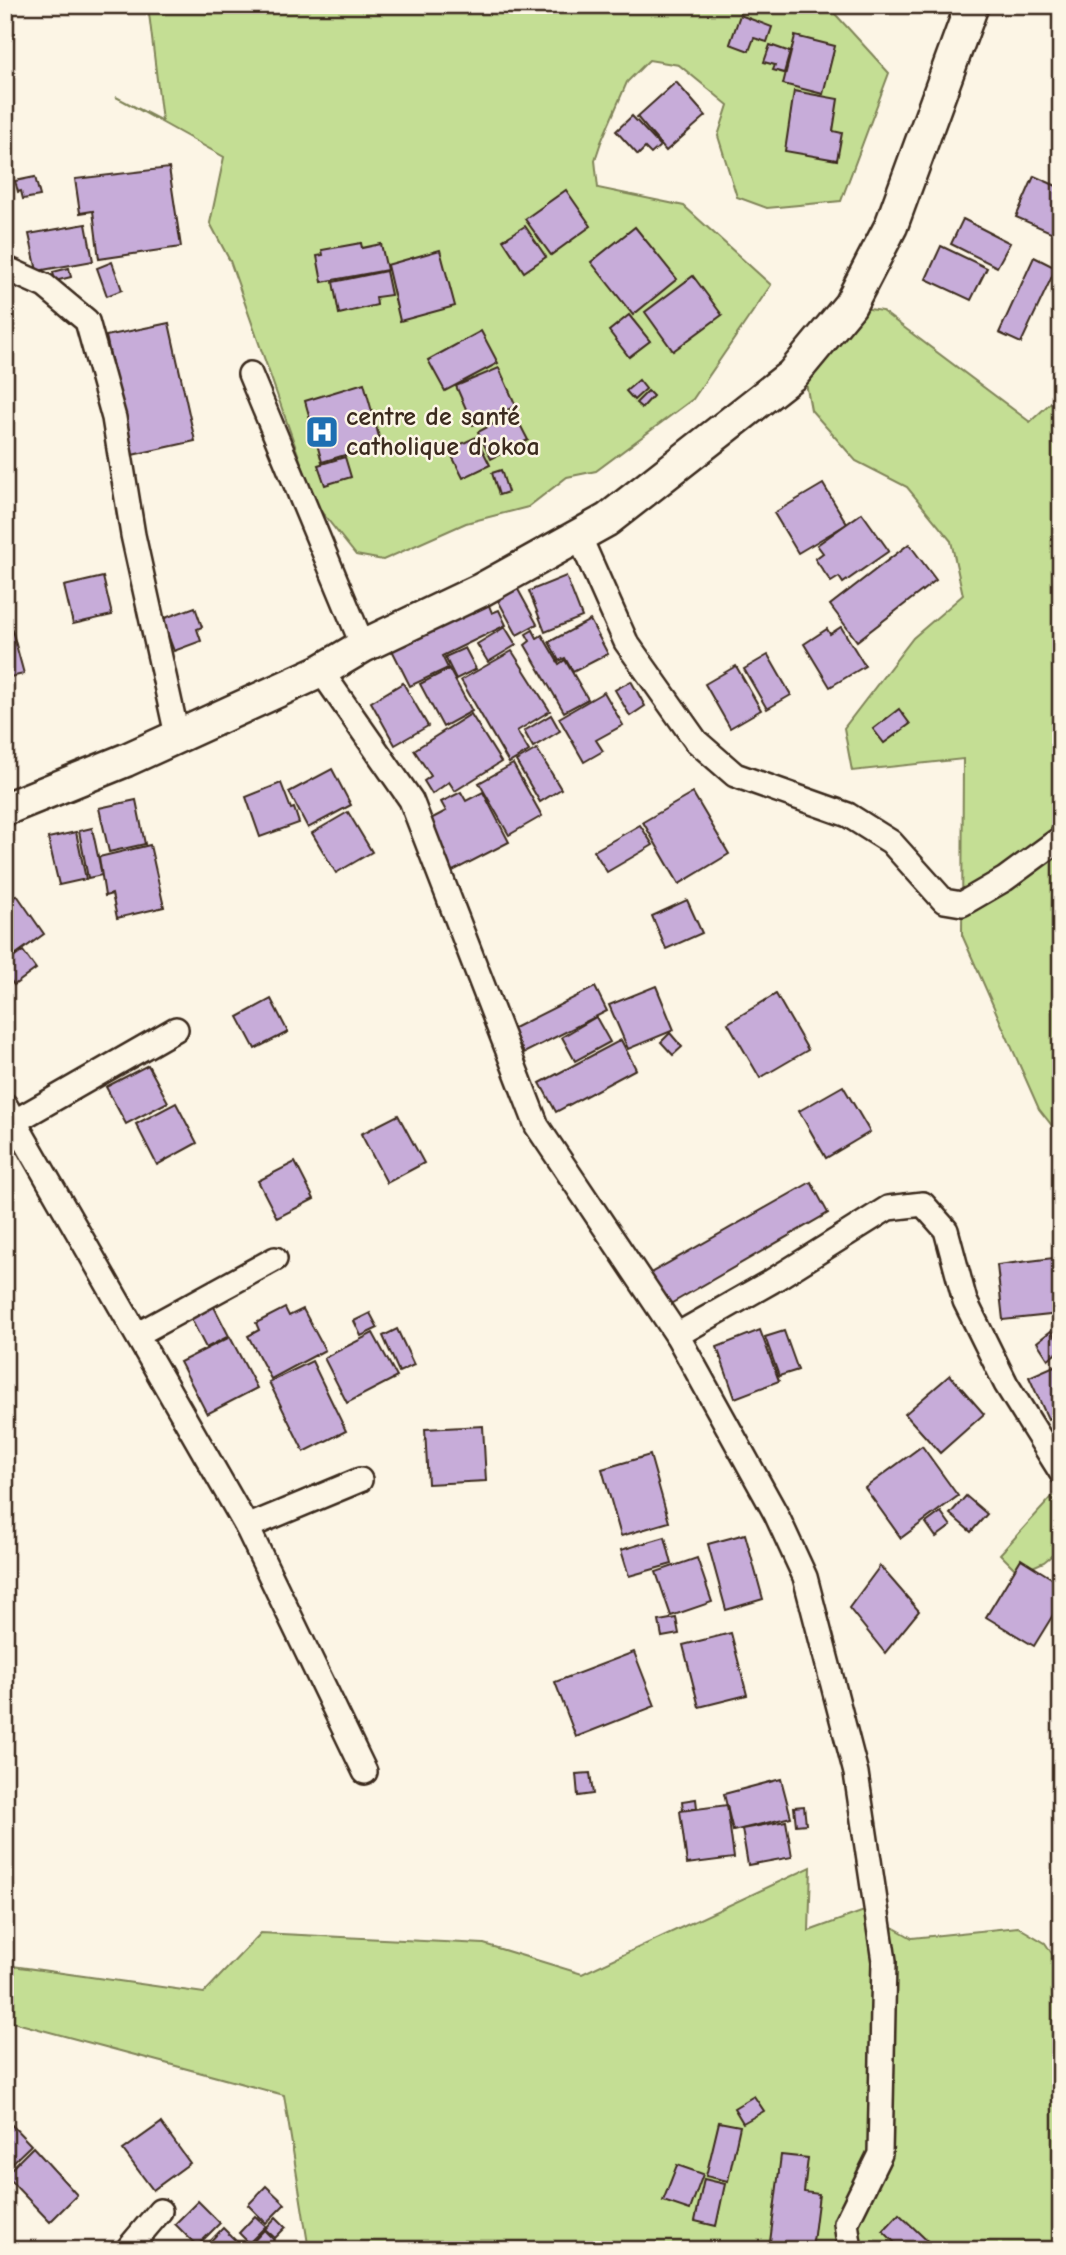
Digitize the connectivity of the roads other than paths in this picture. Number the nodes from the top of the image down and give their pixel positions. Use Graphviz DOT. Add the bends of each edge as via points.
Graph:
graph roads {
  1 [pos="972,5"];
  2 [pos="5,268"];
  3 [pos="250,374"];
  4 [pos="579,536"];
  5 [pos="363,646"];
  6 [pos="321,671"];
  7 [pos="177,735"];
  8 [pos="5,809"];
  9 [pos="1061,838"];
  10 [pos="176,1029"];
  11 [pos="8,1117"];
  12 [pos="275,1259"];
  13 [pos="138,1334"];
  14 [pos="677,1335"];
  15 [pos="1061,1472"];
  16 [pos="360,1480"];
  17 [pos="247,1527"];
  18 [pos="365,1773"];
  19 [pos="160,2211"];
  20 [pos="127,2250"];
  21 [pos="850,2250"];
  1 -- 4 [label="main road" via="891,226 850,305 792,375 607,520"];
  2 -- 7 [label="street" via="45,286 87,321 114,418 133,535"];
  3 -- 5 [label="street"];
  4 -- 5 [label="main road" via="481,590"];
  4 -- 9 [label="street" via="626,642 696,741 735,775 848,815 891,842 944,901 962,904"];
  5 -- 6 [label="main road"];
  6 -- 7 [label="main road"];
  6 -- 14 [label="street" via="411,800 537,1126"];
  7 -- 8 [label="main road"];
  10 -- 11 [label="street"];
  11 -- 13 [label="street"];
  12 -- 13 [label="street"];
  13 -- 17 [label="street"];
  14 -- 15 [label="street" via="888,1208 923,1204 946,1230 965,1301 1006,1384"];
  14 -- 21 [label="street" via="776,1514 805,1577 856,1773 884,1961 880,2154 846,2223"];
  16 -- 17 [label="street"];
  17 -- 18 [label="street"];
  19 -- 20 [label="street"];
}
